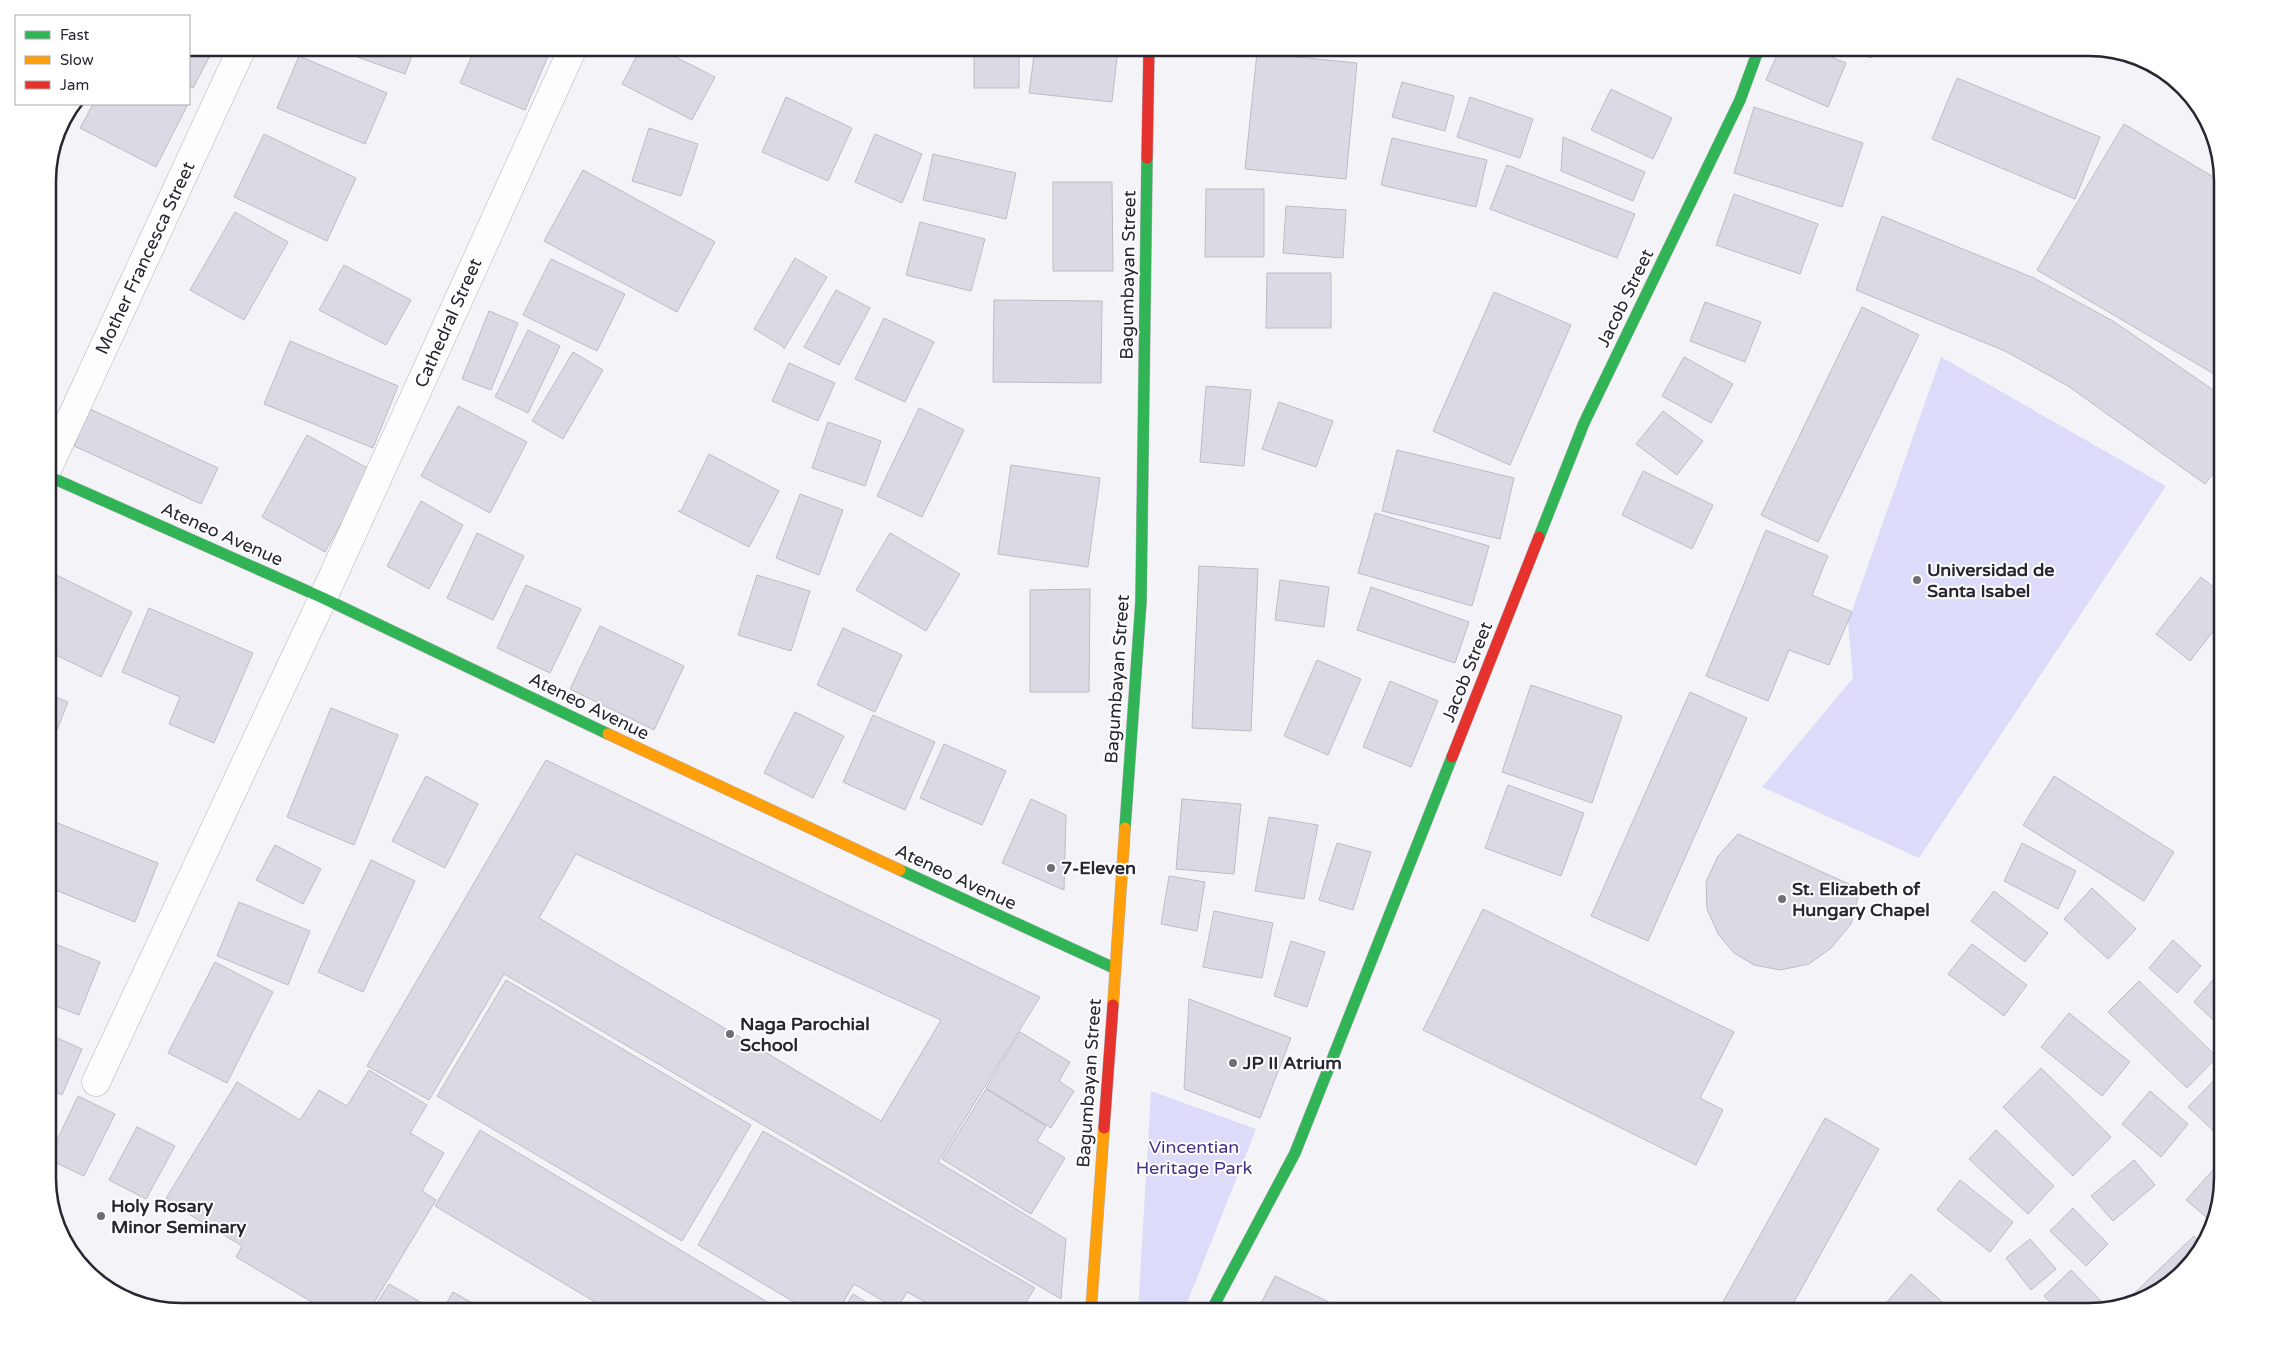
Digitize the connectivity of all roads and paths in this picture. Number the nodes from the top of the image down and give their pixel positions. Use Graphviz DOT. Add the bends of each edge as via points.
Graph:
graph roads {
  1 [pos="238,56"];
  2 [pos="569,56"];
  3 [pos="1149,56"];
  4 [pos="1756,56"];
  5 [pos="57,449"];
  6 [pos="57,480"];
  7 [pos="323,598"];
  8 [pos="1114,968"];
  9 [pos="96,1082"];
  10 [pos="1093,1303"];
  11 [pos="1216,1303"];
  1 -- 5 [label="street, Mother Francesca Street"];
  2 -- 7 [label="street, Cathedral Street"];
  3 -- 8 [label="street, Bagumbayan Street" via="1141,601"];
  4 -- 11 [label="street, Jacob Street" via="1740,100 1584,423 1295,1153"];
  6 -- 7 [label="street, Ateneo Avenue"];
  7 -- 8 [label="street, Ateneo Avenue" via="641,750"];
  7 -- 9 [label="street, Cathedral Street"];
  8 -- 10 [label="street, Bagumbayan Street"];
}
